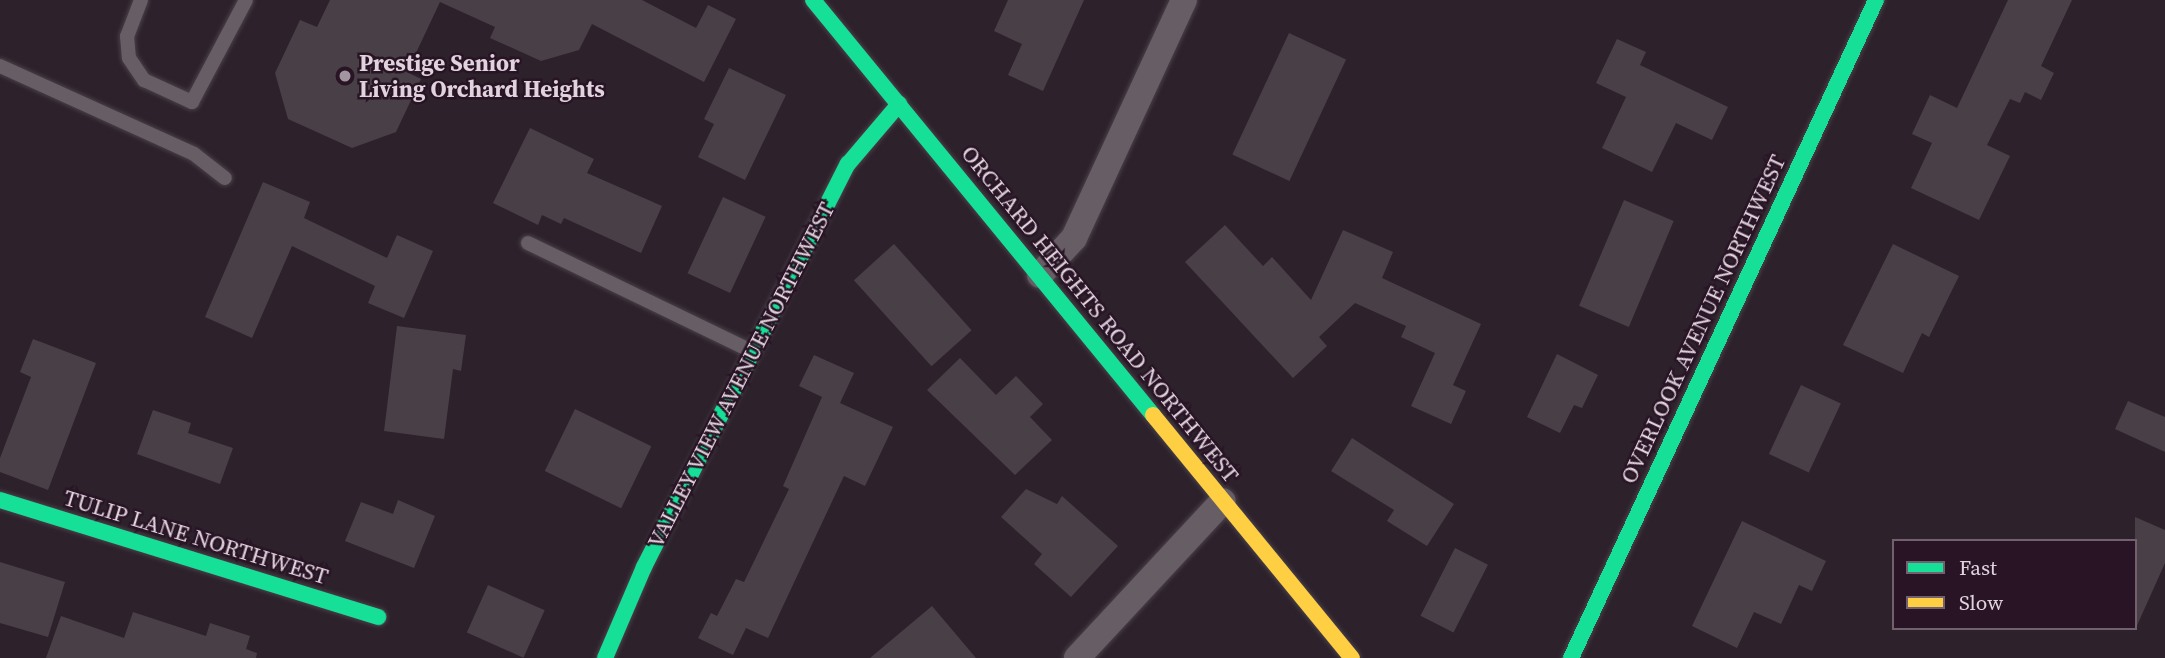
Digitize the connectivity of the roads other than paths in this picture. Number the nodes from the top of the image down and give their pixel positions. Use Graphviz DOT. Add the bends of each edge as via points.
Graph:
graph roads {
  1 [pos="141,0"];
  2 [pos="246,0"];
  3 [pos="813,0"];
  4 [pos="1184,0"];
  5 [pos="1876,0"];
  6 [pos="0,66"];
  7 [pos="899,104"];
  8 [pos="225,178"];
  9 [pos="527,243"];
  10 [pos="1040,275"];
  11 [pos="752,352"];
  12 [pos="0,500"];
  13 [pos="1223,501"];
  14 [pos="378,617"];
  15 [pos="605,658"];
  16 [pos="1077,658"];
  17 [pos="1352,658"];
  18 [pos="1572,658"];
  1 -- 2 [label="lane" via="127,36 129,58 144,80 192,102"];
  3 -- 7 [label="street, ORCHARD HEIGHTS ROAD NORTHWEST"];
  4 -- 10 [label="street" via="1074,238"];
  5 -- 18 [label="street, OVERLOOK AVENUE NORTHWEST"];
  6 -- 8 [label="lane" via="194,154"];
  7 -- 10 [label="street, ORCHARD HEIGHTS ROAD NORTHWEST"];
  7 -- 11 [label="street, VALLEY VIEW AVENUE NORTHWEST" via="848,164"];
  9 -- 11 [label="lane"];
  10 -- 13 [label="street, ORCHARD HEIGHTS ROAD NORTHWEST"];
  11 -- 15 [label="street, VALLEY VIEW AVENUE NORTHWEST" via="644,567"];
  12 -- 14 [label="street, TULIP LANE NORTHWEST"];
  13 -- 16 [label="street"];
  13 -- 17 [label="street, ORCHARD HEIGHTS ROAD NORTHWEST"];
}
